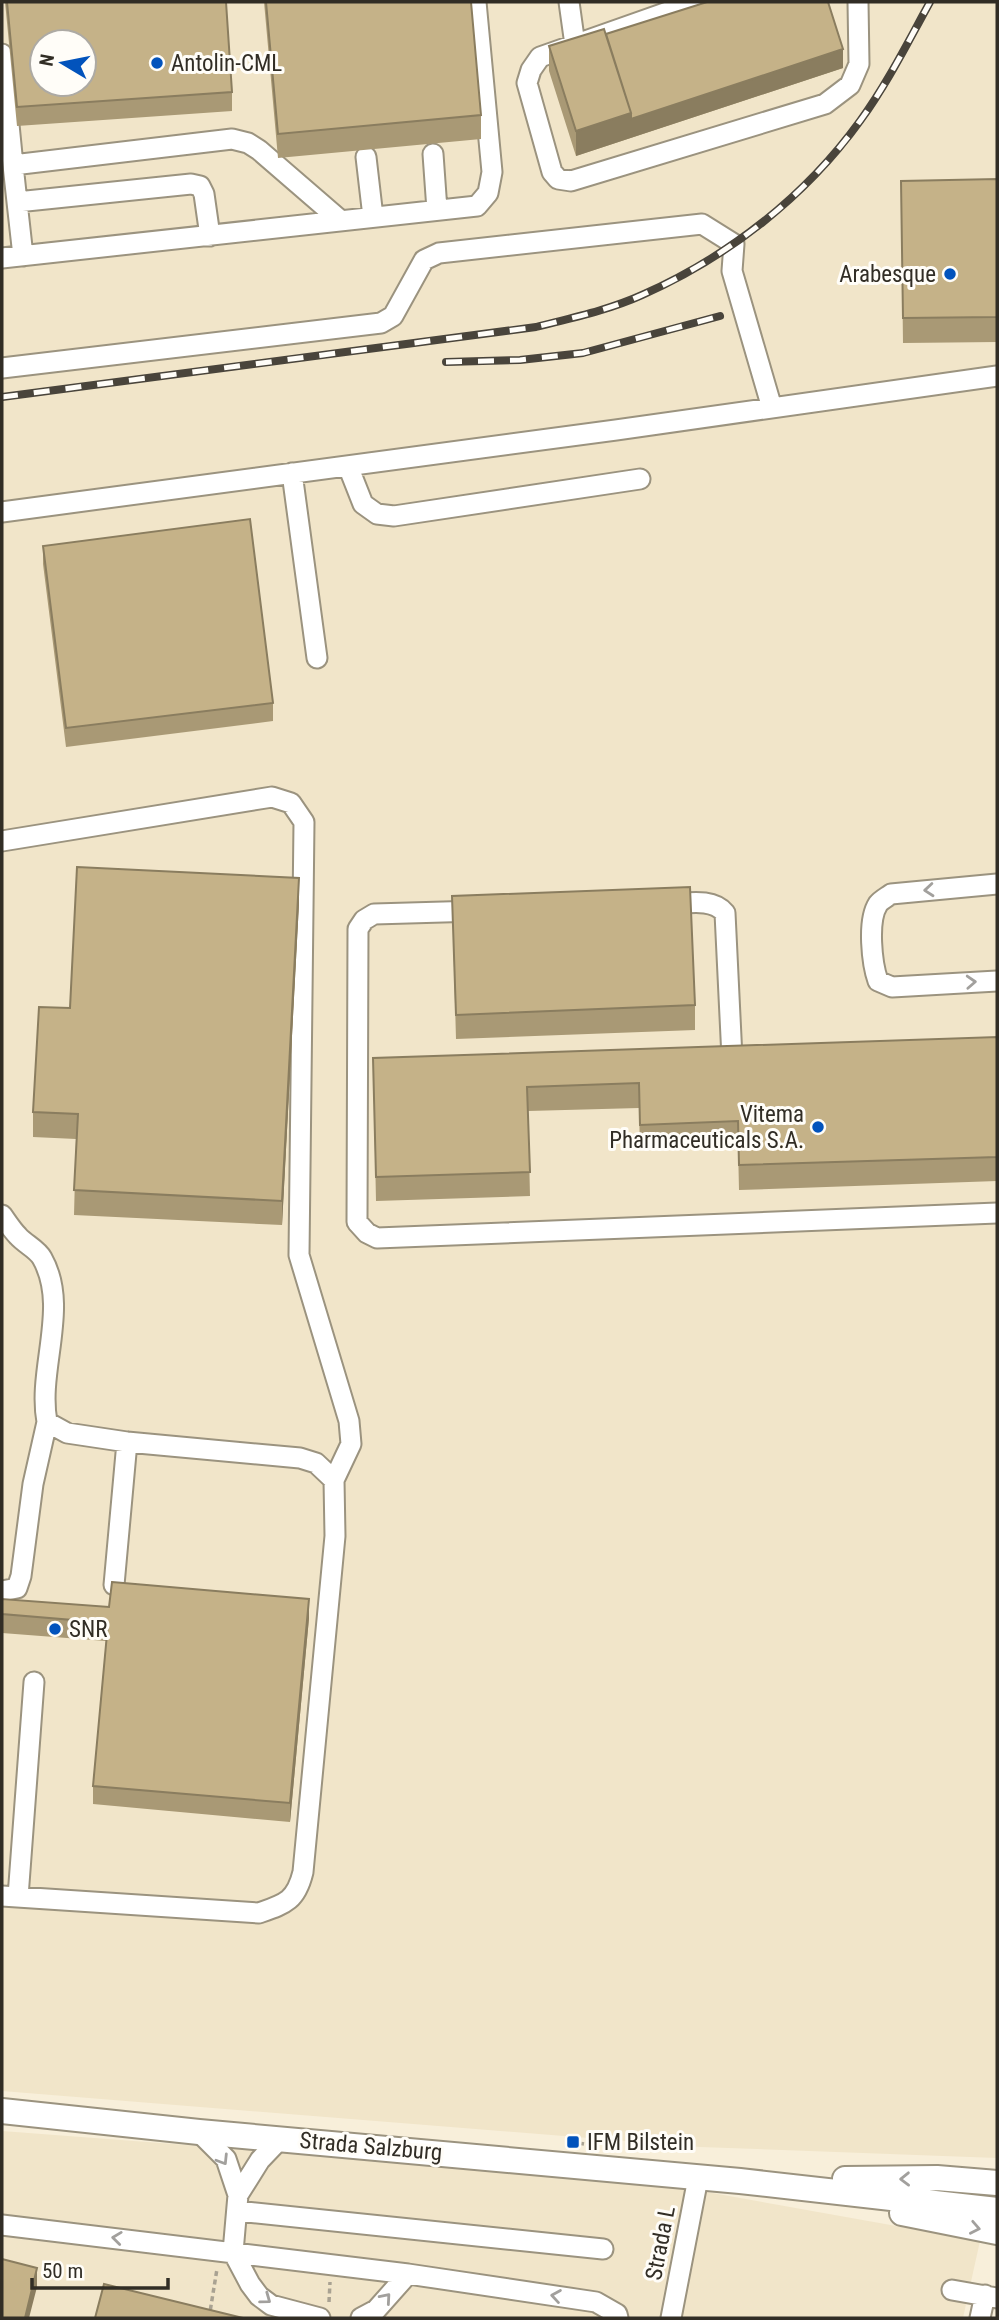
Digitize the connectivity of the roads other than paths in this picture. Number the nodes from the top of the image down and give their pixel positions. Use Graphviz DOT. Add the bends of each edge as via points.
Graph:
graph roads {
  1 [pos="476,2"];
  2 [pos="569,2"];
  3 [pos="696,2"];
  4 [pos="858,2"];
  5 [pos="575,45"];
  6 [pos="2,54"];
  7 [pos="433,154"];
  8 [pos="366,156"];
  9 [pos="13,165"];
  10 [pos="17,202"];
  11 [pos="438,210"];
  12 [pos="373,217"];
  13 [pos="341,220"];
  14 [pos="210,236"];
  15 [pos="23,256"];
  16 [pos="2,258"];
  17 [pos="2,368"];
  18 [pos="997,376"];
  19 [pos="772,408"];
  20 [pos="348,466"];
  21 [pos="292,474"];
  22 [pos="639,479"];
  23 [pos="2,512"];
  24 [pos="317,659"];
  25 [pos="2,841"];
  26 [pos="997,884"];
  27 [pos="643,905"];
  28 [pos="495,910"];
  29 [pos="997,981"];
  30 [pos="732,1058"];
  31 [pos="997,1213"];
  32 [pos="2,1215"];
  33 [pos="47,1422"];
  34 [pos="127,1442"];
  35 [pos="334,1480"];
  36 [pos="114,1585"];
  37 [pos="2,1591"];
  38 [pos="34,1682"];
  39 [pos="10,1897"];
  40 [pos="5,2115"];
  41 [pos="199,2132"];
  42 [pos="281,2138"];
  43 [pos="698,2178"];
  44 [pos="740,2181"];
  45 [pos="997,2183"];
  46 [pos="238,2203"];
  47 [pos="997,2210"];
  48 [pos="2,2225"];
  49 [pos="997,2232"];
  50 [pos="603,2249"];
  51 [pos="227,2251"];
  52 [pos="408,2274"];
  53 [pos="952,2290"];
  54 [pos="991,2296"];
  55 [pos="324,2311"];
  56 [pos="360,2318"];
  57 [pos="618,2318"];
  58 [pos="671,2318"];
  59 [pos="980,2318"];
  1 -- 11 [label="street" via="492,172 488,193 477,206"];
  2 -- 5 [label="street"];
  3 -- 5 [label="street"];
  4 -- 5 [label="street" via="859,64 850,85 825,104 571,181 558,179 552,172 527,83 540,57"];
  6 -- 9 [label="street"];
  7 -- 11 [label="street"];
  8 -- 12 [label="street"];
  9 -- 10 [label="street"];
  9 -- 13 [label="street" via="232,139 259,150"];
  10 -- 14 [label="street" via="191,184 200,186 204,194"];
  10 -- 15 [label="street"];
  11 -- 12 [label="street"];
  12 -- 13 [label="street"];
  13 -- 14 [label="street"];
  14 -- 15 [label="street"];
  15 -- 16 [label="street"];
  17 -- 19 [label="street" via="381,323 393,316 424,260 439,253 702,224 734,244 732,271"];
  18 -- 19 [label="street"];
  19 -- 20 [label="street"];
  20 -- 21 [label="street"];
  20 -- 22 [label="street" via="363,504 377,514 394,516"];
  21 -- 23 [label="street"];
  21 -- 24 [label="street"];
  25 -- 35 [label="street" via="272,797 291,803 304,822 299,1255 349,1421 351,1444"];
  26 -- 29 [label="street, one-way" via="891,894 878,903 872,941 878,981 892,987"];
  27 -- 30 [label="street" via="710,903 726,913"];
  28 -- 31 [label="street" via="374,915 358,929 365,1073 357,1222 367,1233 377,1238"];
  32 -- 33 [label="street" via="41,1255 53,1284 44,1406"];
  33 -- 34 [label="street" via="67,1433"];
  33 -- 37 [label="street" via="17,1588"];
  34 -- 35 [label="street" via="300,1458 316,1463"];
  34 -- 36 [label="street"];
  35 -- 39 [label="street" via="335,1536 299,1888 286,1903 259,1913"];
  38 -- 39 [label="street"];
  40 -- 41 [label="main road, Strada Salzburg"];
  41 -- 42 [label="main road, Strada Salzburg"];
  41 -- 46 [label="street, one-way" via="226,2159"];
  42 -- 43 [label="main road, Strada Salzburg"];
  42 -- 46 [label="street" via="260,2160"];
  43 -- 44 [label="main road, Strada Salzburg"];
  43 -- 58 [label="street, Strada L"];
  45 -- 44 [label="main road, Strada Salzburg, one-way" via="937,2178"];
  44 -- 47 [label="main road, Strada Salzburg"];
  44 -- 49 [label="main road, one-way"];
  46 -- 50 [label="street"];
  46 -- 51 [label="street"];
  51 -- 48 [label="street, one-way"];
  51 -- 52 [label="street"];
  51 -- 55 [label="street, one-way" via="259,2297 271,2305"];
  56 -- 52 [label="street, one-way" via="376,2310"];
  57 -- 52 [label="street, one-way" via="596,2302"];
  53 -- 54 [label="street"];
  54 -- 59 [label="street"];
}
